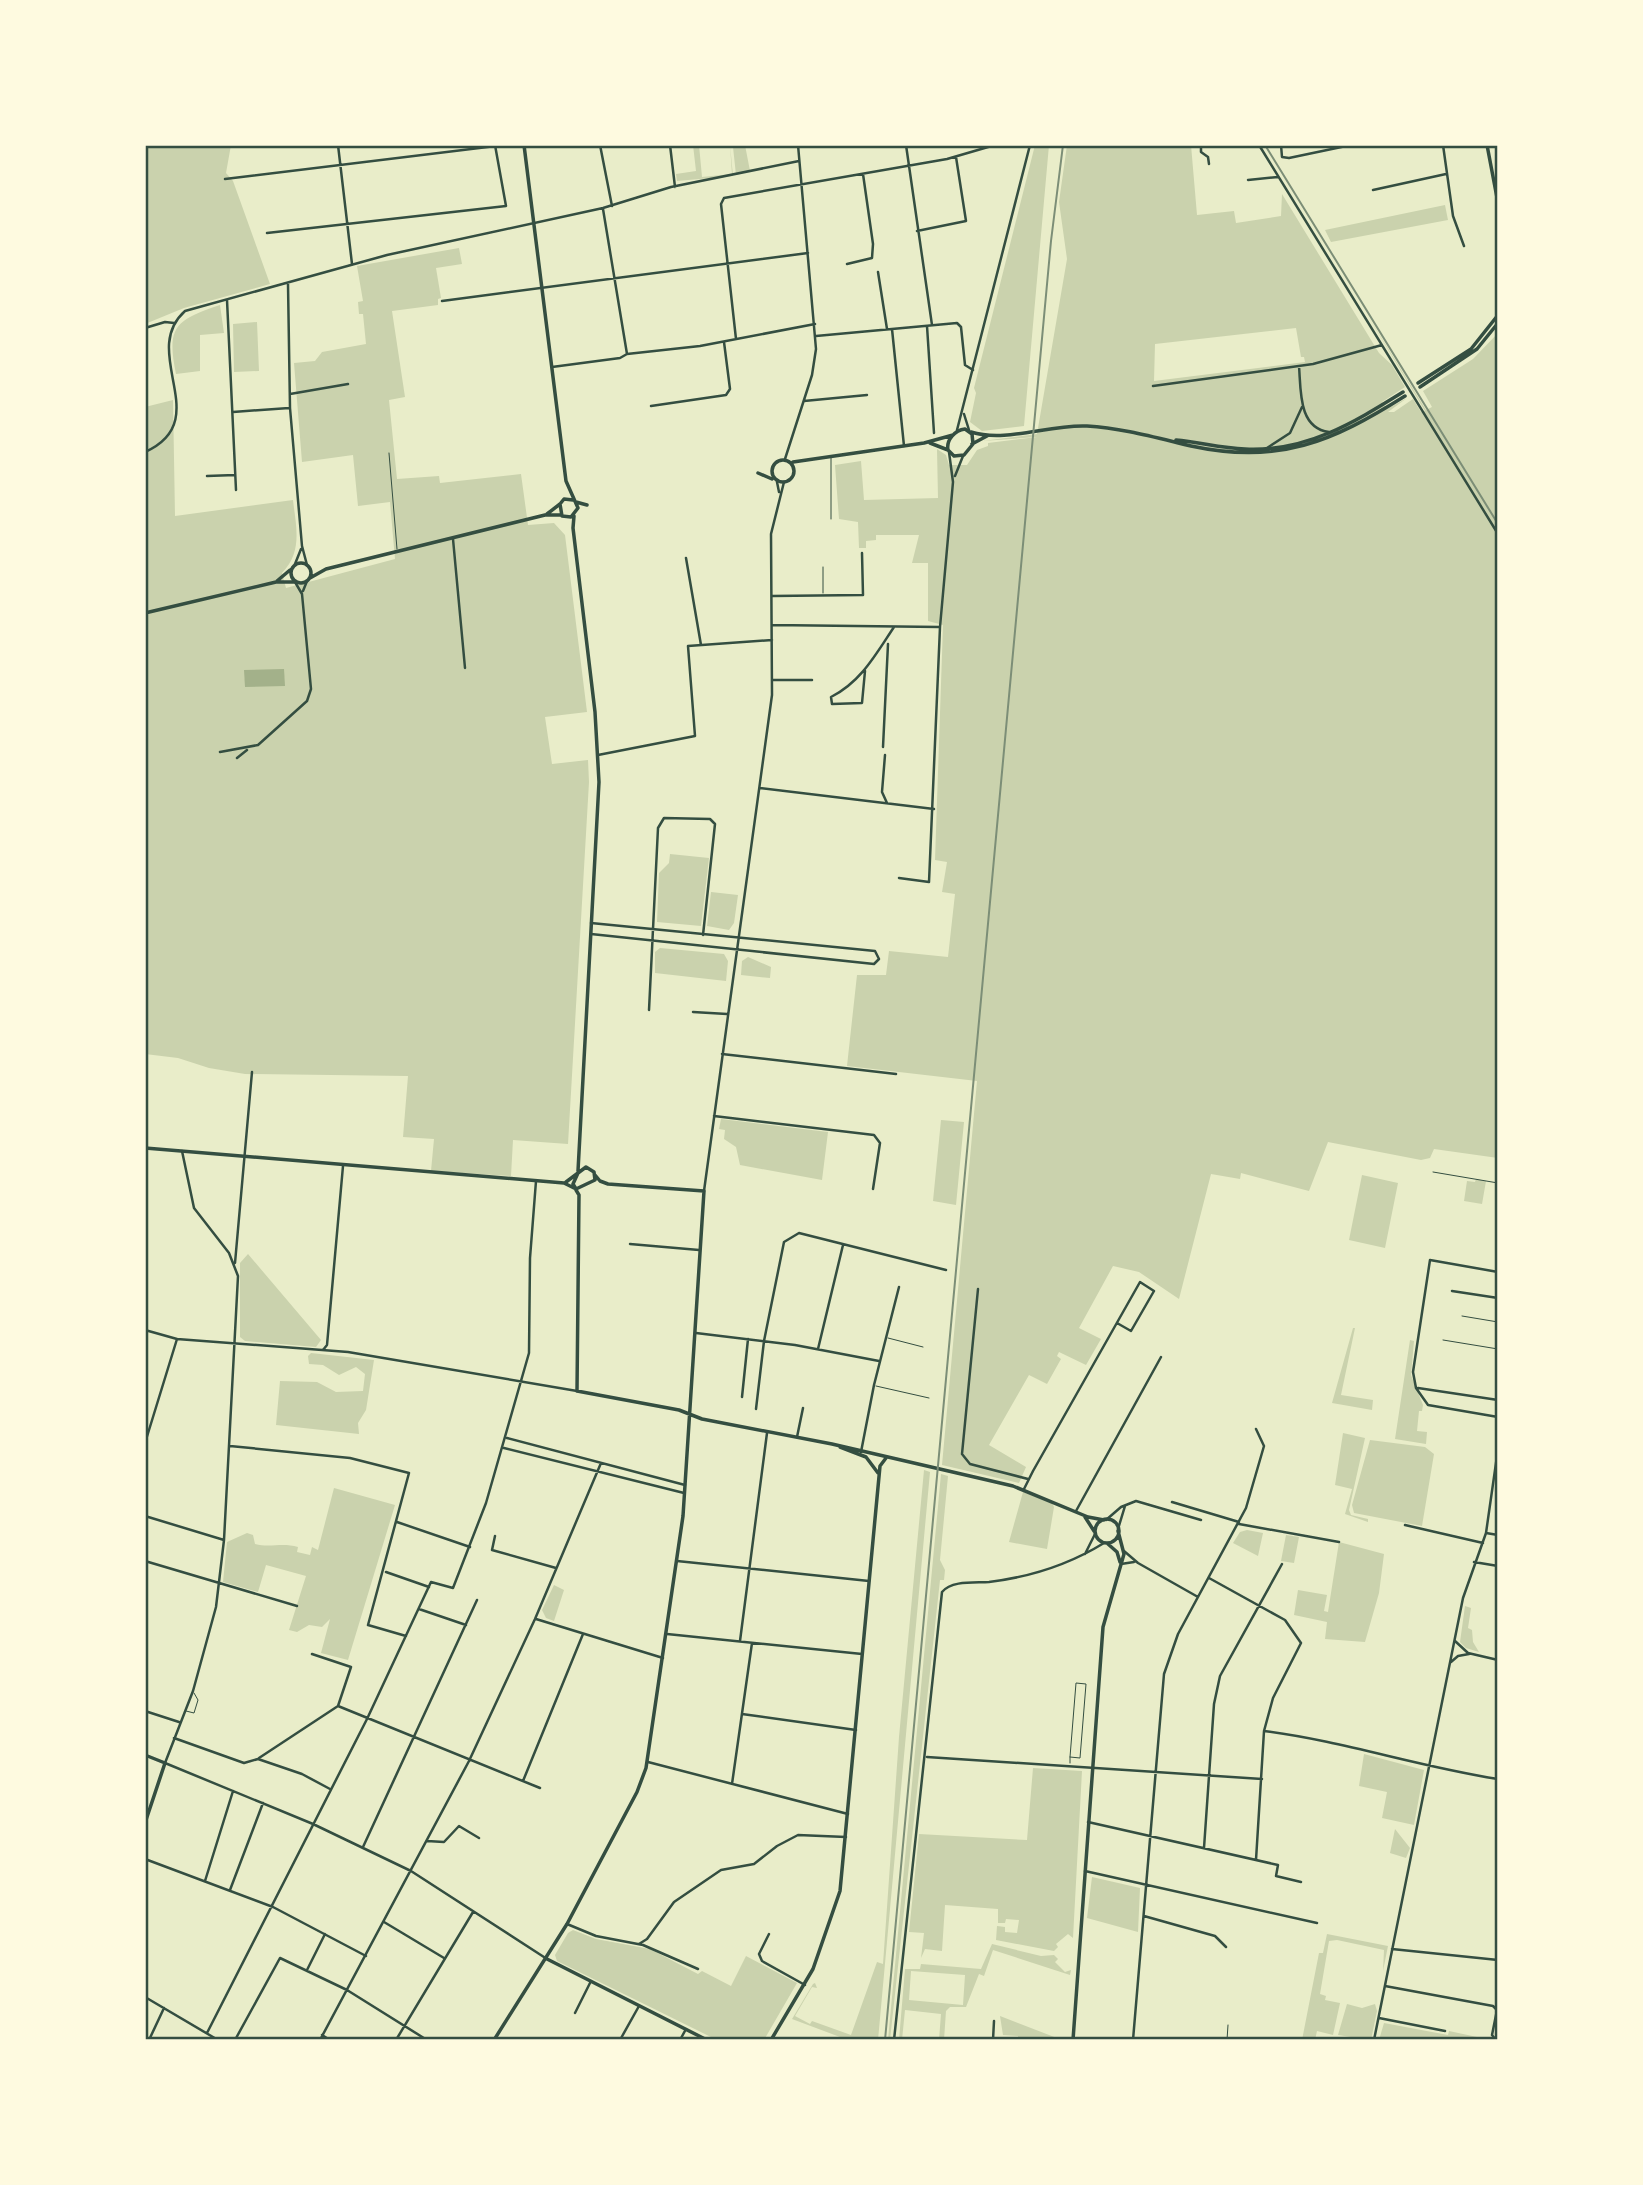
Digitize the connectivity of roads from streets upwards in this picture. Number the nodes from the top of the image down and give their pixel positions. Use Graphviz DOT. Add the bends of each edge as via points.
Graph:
graph roads {
  1 [pos="338,145"];
  2 [pos="505,145"];
  3 [pos="524,145"];
  4 [pos="600,145"];
  5 [pos="670,145"];
  6 [pos="798,145"];
  7 [pos="906,145"];
  8 [pos="995,145"];
  9 [pos="1030,145"];
  10 [pos="1201,145"];
  11 [pos="1259,145"];
  12 [pos="1281,145"];
  13 [pos="1351,145"];
  14 [pos="1443,145"];
  15 [pos="1488,145"];
  16 [pos="495,146"];
  17 [pos="978,148"];
  18 [pos="956,157"];
  19 [pos="799,161"];
  20 [pos="1209,164"];
  21 [pos="340,167"];
  22 [pos="908,167"];
  23 [pos="863,174"];
  24 [pos="1446,174"];
  25 [pos="1278,177"];
  26 [pos="225,179"];
  27 [pos="1248,180"];
  28 [pos="802,184"];
  29 [pos="675,187"];
  30 [pos="1373,190"];
  31 [pos="1498,203"];
  32 [pos="612,206"];
  33 [pos="603,208"];
  34 [pos="347,223"];
  35 [pos="534,224"];
  36 [pos="918,231"];
  37 [pos="267,233"];
  38 [pos="1464,246"];
  39 [pos="808,253"];
  40 [pos="728,263"];
  41 [pos="352,264"];
  42 [pos="847,264"];
  43 [pos="878,272"];
  44 [pos="613,278"];
  45 [pos="288,284"];
  46 [pos="542,288"];
  47 [pos="227,300"];
  48 [pos="442,301"];
  49 [pos="1498,315"];
  50 [pos="174,323"];
  51 [pos="1498,323"];
  52 [pos="815,324"];
  53 [pos="932,325"];
  54 [pos="927,326"];
  55 [pos="145,328"];
  56 [pos="887,329"];
  57 [pos="892,329"];
  58 [pos="816,336"];
  59 [pos="736,339"];
  60 [pos="724,341"];
  61 [pos="1382,345"];
  62 [pos="627,354"];
  63 [pos="1299,366"];
  64 [pos="552,368"];
  65 [pos="974,370"];
  66 [pos="348,384"];
  67 [pos="1153,386"];
  68 [pos="290,394"];
  69 [pos="867,395"];
  70 [pos="1302,400"];
  71 [pos="804,401"];
  72 [pos="651,406"];
  73 [pos="290,408"];
  74 [pos="964,410"];
  75 [pos="233,412"];
  76 [pos="1339,431"];
  77 [pos="970,432"];
  78 [pos="934,433"];
  79 [pos="954,434"];
  80 [pos="989,436"];
  81 [pos="1167,440"];
  82 [pos="924,443"];
  83 [pos="791,446"];
  84 [pos="904,446"];
  85 [pos="971,446"];
  86 [pos="1263,450"];
  87 [pos="948,451"];
  88 [pos="145,452"];
  89 [pos="965,454"];
  90 [pos="785,459"];
  91 [pos="792,461"];
  92 [pos="811,461"];
  93 [pos="773,468"];
  94 [pos="794,471"];
  95 [pos="235,475"];
  96 [pos="207,476"];
  97 [pos="775,480"];
  98 [pos="566,481"];
  99 [pos="784,482"];
  100 [pos="953,482"];
  101 [pos="236,490"];
  102 [pos="779,496"];
  103 [pos="574,501"];
  104 [pos="560,503"];
  105 [pos="577,511"];
  106 [pos="545,515"];
  107 [pos="564,516"];
  108 [pos="574,516"];
  109 [pos="572,528"];
  110 [pos="1498,534"];
  111 [pos="453,538"];
  112 [pos="302,546"];
  113 [pos="862,552"];
  114 [pos="686,558"];
  115 [pos="293,566"];
  116 [pos="308,566"];
  117 [pos="326,569"];
  118 [pos="309,580"];
  119 [pos="276,582"];
  120 [pos="295,582"];
  121 [pos="302,594"];
  122 [pos="772,596"];
  123 [pos="145,612"];
  124 [pos="772,625"];
  125 [pos="940,626"];
  126 [pos="894,627"];
  127 [pos="772,640"];
  128 [pos="888,644"];
  129 [pos="701,645"];
  130 [pos="880,648"];
  131 [pos="888,654"];
  132 [pos="465,668"];
  133 [pos="865,671"];
  134 [pos="773,680"];
  135 [pos="811,680"];
  136 [pos="253,747"];
  137 [pos="883,747"];
  138 [pos="220,752"];
  139 [pos="598,755"];
  140 [pos="885,755"];
  141 [pos="237,758"];
  142 [pos="759,788"];
  143 [pos="887,803"];
  144 [pos="934,809"];
  145 [pos="900,878"];
  146 [pos="592,923"];
  147 [pos="652,929"];
  148 [pos="591,934"];
  149 [pos="703,934"];
  150 [pos="737,938"];
  151 [pos="652,939"];
  152 [pos="736,949"];
  153 [pos="649,1010"];
  154 [pos="694,1012"];
  155 [pos="727,1014"];
  156 [pos="722,1054"];
  157 [pos="251,1072"];
  158 [pos="896,1074"];
  159 [pos="714,1115"];
  160 [pos="145,1148"];
  161 [pos="182,1151"];
  162 [pos="581,1153"];
  163 [pos="247,1157"];
  164 [pos="343,1166"];
  165 [pos="591,1168"];
  166 [pos="578,1172"];
  167 [pos="595,1175"];
  168 [pos="536,1181"];
  169 [pos="564,1183"];
  170 [pos="575,1189"];
  171 [pos="873,1189"];
  172 [pos="704,1191"];
  173 [pos="630,1244"];
  174 [pos="844,1245"];
  175 [pos="699,1250"];
  176 [pos="235,1263"];
  177 [pos="946,1270"];
  178 [pos="1498,1272"];
  179 [pos="899,1287"];
  180 [pos="978,1289"];
  181 [pos="1452,1291"];
  182 [pos="1498,1298"];
  183 [pos="1117,1323"];
  184 [pos="145,1330"];
  185 [pos="694,1333"];
  186 [pos="177,1339"];
  187 [pos="748,1339"];
  188 [pos="764,1341"];
  189 [pos="235,1345"];
  190 [pos="818,1349"];
  191 [pos="323,1350"];
  192 [pos="1161,1357"];
  193 [pos="879,1362"];
  194 [pos="521,1380"];
  195 [pos="1416,1388"];
  196 [pos="577,1391"];
  197 [pos="742,1397"];
  198 [pos="1498,1400"];
  199 [pos="803,1408"];
  200 [pos="756,1409"];
  201 [pos="689,1414"];
  202 [pos="1498,1417"];
  203 [pos="1256,1429"];
  204 [pos="767,1432"];
  205 [pos="797,1437"];
  206 [pos="507,1438"];
  207 [pos="145,1443"];
  208 [pos="832,1444"];
  209 [pos="230,1446"];
  210 [pos="504,1448"];
  211 [pos="1498,1451"];
  212 [pos="861,1452"];
  213 [pos="888,1458"];
  214 [pos="896,1459"];
  215 [pos="601,1463"];
  216 [pos="600,1472"];
  217 [pos="880,1478"];
  218 [pos="1028,1479"];
  219 [pos="685,1485"];
  220 [pos="1024,1489"];
  221 [pos="684,1493"];
  222 [pos="1172,1502"];
  223 [pos="1127,1504"];
  224 [pos="1194,1509"];
  225 [pos="1076,1511"];
  226 [pos="1081,1514"];
  227 [pos="145,1516"];
  228 [pos="1191,1517"];
  229 [pos="1105,1520"];
  230 [pos="1201,1520"];
  231 [pos="397,1522"];
  232 [pos="1239,1523"];
  233 [pos="1405,1525"];
  234 [pos="1118,1530"];
  235 [pos="1486,1533"];
  236 [pos="1095,1534"];
  237 [pos="1498,1535"];
  238 [pos="495,1536"];
  239 [pos="224,1540"];
  240 [pos="1339,1542"];
  241 [pos="1105,1543"];
  242 [pos="1483,1544"];
  243 [pos="470,1547"];
  244 [pos="1123,1549"];
  245 [pos="1082,1556"];
  246 [pos="677,1560"];
  247 [pos="145,1561"];
  248 [pos="1474,1562"];
  249 [pos="1138,1563"];
  250 [pos="1282,1564"];
  251 [pos="1120,1566"];
  252 [pos="1498,1566"];
  253 [pos="749,1568"];
  254 [pos="557,1569"];
  255 [pos="384,1572"];
  256 [pos="1209,1578"];
  257 [pos="870,1581"];
  258 [pos="219,1584"];
  259 [pos="429,1587"];
  260 [pos="1198,1597"];
  261 [pos="477,1600"];
  262 [pos="297,1606"];
  263 [pos="1259,1606"];
  264 [pos="419,1609"];
  265 [pos="535,1619"];
  266 [pos="466,1625"];
  267 [pos="667,1633"];
  268 [pos="583,1634"];
  269 [pos="406,1636"];
  270 [pos="1455,1637"];
  271 [pos="740,1641"];
  272 [pos="752,1643"];
  273 [pos="312,1654"];
  274 [pos="863,1654"];
  275 [pos="1472,1654"];
  276 [pos="663,1658"];
  277 [pos="1498,1660"];
  278 [pos="1449,1664"];
  279 [pos="338,1706"];
  280 [pos="145,1711"];
  281 [pos="742,1714"];
  282 [pos="367,1718"];
  283 [pos="179,1722"];
  284 [pos="856,1730"];
  285 [pos="1264,1731"];
  286 [pos="174,1738"];
  287 [pos="415,1739"];
  288 [pos="145,1755"];
  289 [pos="926,1757"];
  290 [pos="258,1759"];
  291 [pos="470,1761"];
  292 [pos="648,1762"];
  293 [pos="165,1763"];
  294 [pos="1429,1767"];
  295 [pos="1092,1768"];
  296 [pos="1157,1772"];
  297 [pos="1211,1775"];
  298 [pos="1262,1779"];
  299 [pos="1498,1779"];
  300 [pos="523,1781"];
  301 [pos="732,1784"];
  302 [pos="540,1788"];
  303 [pos="330,1789"];
  304 [pos="233,1791"];
  305 [pos="263,1803"];
  306 [pos="848,1814"];
  307 [pos="145,1822"];
  308 [pos="1088,1822"];
  309 [pos="313,1824"];
  310 [pos="1151,1836"];
  311 [pos="479,1838"];
  312 [pos="846,1838"];
  313 [pos="427,1841"];
  314 [pos="363,1847"];
  315 [pos="1204,1848"];
  316 [pos="145,1859"];
  317 [pos="1256,1860"];
  318 [pos="411,1871"];
  319 [pos="1085,1871"];
  320 [pos="205,1881"];
  321 [pos="1301,1882"];
  322 [pos="1147,1885"];
  323 [pos="230,1890"];
  324 [pos="273,1906"];
  325 [pos="473,1912"];
  326 [pos="1144,1916"];
  327 [pos="384,1922"];
  328 [pos="1317,1923"];
  329 [pos="568,1924"];
  330 [pos="325,1934"];
  331 [pos="769,1934"];
  332 [pos="639,1944"];
  333 [pos="1226,1947"];
  334 [pos="1392,1949"];
  335 [pos="366,1956"];
  336 [pos="445,1959"];
  337 [pos="547,1959"];
  338 [pos="1498,1960"];
  339 [pos="698,1969"];
  340 [pos="307,1970"];
  341 [pos="591,1981"];
  342 [pos="805,1985"];
  343 [pos="1385,1986"];
  344 [pos="347,1990"];
  345 [pos="145,1997"];
  346 [pos="639,2006"];
  347 [pos="164,2008"];
  348 [pos="575,2013"];
  349 [pos="1379,2018"];
  350 [pos="994,2021"];
  351 [pos="405,2025"];
  352 [pos="685,2029"];
  353 [pos="1445,2031"];
  354 [pos="207,2033"];
  355 [pos="322,2035"];
  356 [pos="149,2040"];
  357 [pos="218,2040"];
  358 [pos="235,2040"];
  359 [pos="320,2040"];
  360 [pos="330,2040"];
  361 [pos="396,2040"];
  362 [pos="427,2040"];
  363 [pos="494,2040"];
  364 [pos="621,2040"];
  365 [pos="680,2040"];
  366 [pos="707,2040"];
  367 [pos="771,2040"];
  368 [pos="894,2040"];
  369 [pos="993,2040"];
  370 [pos="1073,2040"];
  371 [pos="1133,2040"];
  372 [pos="1374,2040"];
  373 [pos="1496,2040"];
  1 -- 21 [label="street"];
  2 -- 16 [label="street"];
  3 -- 35 [label="street"];
  4 -- 32 [label="street"];
  5 -- 29 [label="street"];
  6 -- 19 [label="street"];
  7 -- 22 [label="street"];
  8 -- 17 [label="street"];
  9 -- 65 [label="street"];
  10 -- 20 [label="street"];
  11 -- 25 [label="street"];
  12 -- 13 [label="street" via="1282,157"];
  14 -- 24 [label="street"];
  15 -- 31 [label="street"];
  16 -- 21 [label="street"];
  16 -- 34 [label="street" via="506,206"];
  17 -- 18 [label="street"];
  18 -- 22 [label="street"];
  18 -- 36 [label="street" via="966,221"];
  19 -- 28 [label="street"];
  19 -- 29 [label="street"];
  21 -- 26 [label="street"];
  21 -- 34 [label="street"];
  22 -- 23 [label="street"];
  22 -- 36 [label="street"];
  23 -- 28 [label="street"];
  23 -- 42 [label="street" via="872,258"];
  24 -- 30 [label="street"];
  24 -- 38 [label="street"];
  25 -- 27 [label="street"];
  25 -- 61 [label="street"];
  28 -- 39 [label="street"];
  28 -- 40 [label="street" via="722,199"];
  29 -- 32 [label="street"];
  32 -- 33 [label="street"];
  33 -- 35 [label="street"];
  33 -- 44 [label="street"];
  34 -- 37 [label="street"];
  34 -- 41 [label="street"];
  35 -- 41 [label="street"];
  35 -- 46 [label="street"];
  36 -- 53 [label="street"];
  39 -- 40 [label="street"];
  39 -- 52 [label="street"];
  40 -- 44 [label="street"];
  40 -- 59 [label="street"];
  41 -- 45 [label="street"];
  43 -- 56 [label="street"];
  44 -- 46 [label="street"];
  44 -- 62 [label="street"];
  45 -- 47 [label="street"];
  45 -- 68 [label="street"];
  46 -- 48 [label="street"];
  46 -- 64 [label="street"];
  47 -- 50 [label="street" via="185,311"];
  47 -- 75 [label="street"];
  49 -- 51 [label="street" via="1471,349 1419,385 1477,349"];
  50 -- 55 [label="street"];
  50 -- 88 [label="street" via="168,347 176,398 174,425 165,442"];
  52 -- 58 [label="street"];
  52 -- 59 [label="street"];
  53 -- 54 [label="street"];
  53 -- 65 [label="street" via="957,323 962,329 965,365"];
  54 -- 57 [label="street"];
  54 -- 78 [label="street"];
  56 -- 57 [label="street"];
  56 -- 58 [label="street"];
  57 -- 84 [label="street"];
  58 -- 71 [label="street" via="815,362"];
  59 -- 60 [label="street"];
  60 -- 62 [label="street"];
  60 -- 72 [label="street" via="730,389 726,395"];
  61 -- 63 [label="street"];
  61 -- 110 [label="street"];
  62 -- 64 [label="street"];
  63 -- 67 [label="street"];
  63 -- 70 [label="street"];
  64 -- 98 [label="street"];
  65 -- 74 [label="street"];
  66 -- 68 [label="street"];
  68 -- 73 [label="street"];
  69 -- 71 [label="street"];
  70 -- 76 [label="street" via="1314,427"];
  70 -- 86 [label="street" via="1300,416 1290,433"];
  71 -- 83 [label="street"];
  73 -- 75 [label="street"];
  73 -- 112 [label="street"];
  74 -- 77 [label="street"];
  74 -- 79 [label="street"];
  75 -- 95 [label="street"];
  76 -- 81 [label="street" via="1404,394 1345,432 1297,449 1233,453"];
  76 -- 86 [label="street" via="1299,445"];
  77 -- 79 [label="street" via="961,429"];
  77 -- 80 [label="street"];
  77 -- 85 [label="street"];
  79 -- 82 [label="street"];
  79 -- 87 [label="street"];
  80 -- 81 [label="street" via="1067,427 1104,428"];
  80 -- 85 [label="street"];
  81 -- 86 [label="street"];
  82 -- 84 [label="street"];
  82 -- 87 [label="street"];
  83 -- 90 [label="street"];
  83 -- 91 [label="street"];
  84 -- 92 [label="street"];
  85 -- 89 [label="street"];
  87 -- 89 [label="street" via="958,457"];
  87 -- 100 [label="street"];
  89 -- 100 [label="street"];
  90 -- 91 [label="street"];
  90 -- 93 [label="street"];
  91 -- 92 [label="street"];
  91 -- 94 [label="street"];
  92 -- 94 [label="street"];
  93 -- 97 [label="street"];
  93 -- 97 [label="street" via="758,473"];
  94 -- 99 [label="street"];
  95 -- 96 [label="street"];
  95 -- 101 [label="street"];
  97 -- 99 [label="street"];
  97 -- 102 [label="street"];
  98 -- 103 [label="street"];
  98 -- 104 [label="street"];
  99 -- 102 [label="street"];
  100 -- 125 [label="street"];
  102 -- 122 [label="street" via="771,534"];
  103 -- 104 [label="street"];
  103 -- 105 [label="street"];
  103 -- 105 [label="street" via="587,505"];
  104 -- 106 [label="street"];
  104 -- 107 [label="street"];
  105 -- 108 [label="street"];
  106 -- 107 [label="street"];
  106 -- 111 [label="street"];
  107 -- 108 [label="street"];
  107 -- 109 [label="street"];
  108 -- 109 [label="street"];
  109 -- 139 [label="street"];
  111 -- 117 [label="street"];
  111 -- 132 [label="street"];
  112 -- 115 [label="street"];
  112 -- 116 [label="street"];
  113 -- 122 [label="street" via="863,595"];
  114 -- 129 [label="street"];
  115 -- 116 [label="street"];
  115 -- 119 [label="street"];
  115 -- 120 [label="street"];
  116 -- 117 [label="street"];
  116 -- 118 [label="street"];
  117 -- 118 [label="street"];
  118 -- 120 [label="street"];
  118 -- 121 [label="street"];
  119 -- 120 [label="street"];
  119 -- 123 [label="street"];
  120 -- 121 [label="street"];
  121 -- 136 [label="street" via="311,690 307,701"];
  122 -- 124 [label="street"];
  124 -- 126 [label="street"];
  124 -- 127 [label="street"];
  125 -- 126 [label="street"];
  125 -- 144 [label="street"];
  126 -- 130 [label="street"];
  127 -- 129 [label="street"];
  127 -- 134 [label="street"];
  128 -- 131 [label="street"];
  129 -- 139 [label="street" via="688,646 695,736"];
  130 -- 131 [label="street"];
  130 -- 133 [label="street"];
  131 -- 137 [label="street"];
  133 -- 133 [label="street" via="831,697 832,704 862,704"];
  134 -- 135 [label="street"];
  134 -- 142 [label="street"];
  136 -- 138 [label="street"];
  136 -- 141 [label="street"];
  139 -- 146 [label="street"];
  140 -- 143 [label="street" via="882,792"];
  142 -- 143 [label="street"];
  142 -- 150 [label="street"];
  143 -- 144 [label="street"];
  144 -- 145 [label="street" via="929,882"];
  146 -- 147 [label="street"];
  146 -- 148 [label="street"];
  147 -- 149 [label="street"];
  147 -- 149 [label="street" via="661,820 674,816 710,819 715,824"];
  147 -- 151 [label="street"];
  148 -- 151 [label="street"];
  148 -- 162 [label="street"];
  149 -- 150 [label="street"];
  150 -- 152 [label="street"];
  150 -- 152 [label="street" via="875,951 879,959 874,964"];
  151 -- 152 [label="street"];
  151 -- 153 [label="street"];
  152 -- 155 [label="street"];
  154 -- 155 [label="street"];
  155 -- 156 [label="street"];
  156 -- 158 [label="street"];
  156 -- 159 [label="street"];
  157 -- 163 [label="street"];
  159 -- 171 [label="street" via="874,1135 880,1143"];
  159 -- 172 [label="street"];
  160 -- 161 [label="street"];
  161 -- 163 [label="street"];
  161 -- 176 [label="street" via="194,1208"];
  162 -- 165 [label="street"];
  162 -- 166 [label="street"];
  163 -- 164 [label="street"];
  163 -- 176 [label="street"];
  164 -- 168 [label="street"];
  164 -- 191 [label="street"];
  165 -- 166 [label="street"];
  165 -- 167 [label="street"];
  166 -- 169 [label="street"];
  166 -- 170 [label="street"];
  167 -- 170 [label="street" via="593,1182"];
  167 -- 172 [label="street" via="608,1184"];
  168 -- 169 [label="street"];
  168 -- 194 [label="street" via="529,1353"];
  169 -- 170 [label="street"];
  170 -- 196 [label="street" via="579,1195"];
  172 -- 175 [label="street"];
  173 -- 175 [label="street"];
  174 -- 177 [label="street"];
  174 -- 188 [label="street" via="799,1233 784,1242"];
  174 -- 190 [label="street"];
  175 -- 185 [label="street"];
  176 -- 189 [label="street"];
  178 -- 195 [label="street" via="1430,1260 1413,1372"];
  179 -- 193 [label="street"];
  180 -- 218 [label="street" via="962,1454 970,1464"];
  181 -- 182 [label="street"];
  183 -- 183 [label="street" via="1140,1282 1154,1291 1131,1331"];
  183 -- 218 [label="street"];
  184 -- 186 [label="street"];
  185 -- 187 [label="street"];
  185 -- 201 [label="street"];
  186 -- 189 [label="street"];
  186 -- 207 [label="street"];
  187 -- 188 [label="street"];
  187 -- 197 [label="street"];
  188 -- 190 [label="street"];
  188 -- 200 [label="street"];
  189 -- 191 [label="street"];
  189 -- 209 [label="street"];
  190 -- 193 [label="street"];
  191 -- 194 [label="street"];
  192 -- 225 [label="street"];
  193 -- 212 [label="street"];
  194 -- 196 [label="street"];
  194 -- 206 [label="street"];
  195 -- 198 [label="street"];
  195 -- 202 [label="street" via="1431,1407"];
  196 -- 201 [label="street"];
  199 -- 205 [label="street"];
  201 -- 204 [label="street"];
  201 -- 219 [label="street"];
  203 -- 232 [label="street" via="1264,1446"];
  204 -- 205 [label="street"];
  204 -- 253 [label="street"];
  205 -- 208 [label="street"];
  206 -- 210 [label="street"];
  206 -- 215 [label="street"];
  208 -- 212 [label="street"];
  208 -- 217 [label="street" via="870,1460"];
  209 -- 231 [label="street" via="350,1458 409,1474"];
  209 -- 239 [label="street"];
  210 -- 216 [label="street"];
  210 -- 243 [label="street"];
  211 -- 235 [label="street"];
  212 -- 213 [label="street"];
  213 -- 214 [label="street"];
  213 -- 217 [label="street" via="880,1462"];
  214 -- 217 [label="street" via="884,1464"];
  214 -- 220 [label="street"];
  215 -- 216 [label="street"];
  215 -- 219 [label="street"];
  216 -- 221 [label="street"];
  216 -- 254 [label="street"];
  217 -- 257 [label="street"];
  218 -- 220 [label="street"];
  219 -- 221 [label="street"];
  220 -- 225 [label="street"];
  221 -- 246 [label="street"];
  222 -- 224 [label="street"];
  223 -- 228 [label="street" via="1142,1502"];
  223 -- 229 [label="street"];
  223 -- 234 [label="street" via="1119,1516"];
  224 -- 228 [label="street"];
  224 -- 232 [label="street"];
  225 -- 226 [label="street"];
  226 -- 229 [label="street"];
  226 -- 236 [label="street"];
  227 -- 239 [label="street"];
  228 -- 230 [label="street"];
  229 -- 234 [label="street" via="1113,1521"];
  229 -- 236 [label="street" via="1096,1526"];
  231 -- 243 [label="street"];
  231 -- 255 [label="street"];
  232 -- 240 [label="street"];
  232 -- 256 [label="street"];
  233 -- 242 [label="street"];
  234 -- 241 [label="street" via="1115,1540"];
  234 -- 244 [label="street"];
  235 -- 237 [label="street"];
  235 -- 242 [label="street"];
  236 -- 241 [label="street"];
  236 -- 245 [label="street"];
  238 -- 254 [label="street" via="492,1550"];
  239 -- 258 [label="street"];
  241 -- 245 [label="street"];
  241 -- 251 [label="street" via="1119,1554"];
  242 -- 248 [label="street"];
  243 -- 259 [label="street" via="453,1588 431,1582"];
  244 -- 249 [label="street"];
  244 -- 251 [label="street"];
  245 -- 289 [label="street" via="1024,1576 948,1587 941,1598"];
  246 -- 253 [label="street"];
  246 -- 267 [label="street"];
  247 -- 258 [label="street"];
  248 -- 252 [label="street"];
  248 -- 270 [label="street"];
  249 -- 251 [label="street" via="1126,1561"];
  249 -- 260 [label="street"];
  250 -- 263 [label="street"];
  251 -- 295 [label="street" via="1103,1627"];
  253 -- 257 [label="street"];
  253 -- 271 [label="street"];
  254 -- 265 [label="street"];
  255 -- 259 [label="street"];
  255 -- 269 [label="street" via="368,1625"];
  256 -- 260 [label="street"];
  256 -- 263 [label="street"];
  257 -- 274 [label="street"];
  258 -- 262 [label="street"];
  258 -- 283 [label="street" via="193,1692"];
  259 -- 264 [label="street"];
  260 -- 296 [label="street" via="1166,1667"];
  261 -- 266 [label="street"];
  263 -- 285 [label="street" via="1287,1622 1301,1643 1273,1698"];
  263 -- 297 [label="street" via="1220,1676"];
  264 -- 266 [label="street"];
  264 -- 269 [label="street"];
  265 -- 268 [label="street"];
  265 -- 291 [label="street"];
  266 -- 287 [label="street"];
  267 -- 271 [label="street"];
  267 -- 276 [label="street"];
  268 -- 276 [label="street"];
  268 -- 300 [label="street"];
  269 -- 282 [label="street"];
  270 -- 275 [label="street" via="1460,1648"];
  270 -- 278 [label="street"];
  271 -- 272 [label="street"];
  272 -- 274 [label="street"];
  272 -- 281 [label="street"];
  273 -- 279 [label="street" via="351,1667"];
  274 -- 284 [label="street"];
  275 -- 277 [label="street"];
  275 -- 278 [label="street" via="1458,1656"];
  276 -- 292 [label="street"];
  278 -- 294 [label="street"];
  279 -- 282 [label="street"];
  279 -- 290 [label="street"];
  280 -- 283 [label="street"];
  281 -- 284 [label="street"];
  281 -- 301 [label="street"];
  282 -- 287 [label="street"];
  282 -- 303 [label="street"];
  283 -- 286 [label="street"];
  284 -- 306 [label="street"];
  285 -- 294 [label="street"];
  285 -- 298 [label="street"];
  286 -- 290 [label="street" via="244,1763"];
  286 -- 293 [label="street"];
  287 -- 291 [label="street"];
  287 -- 314 [label="street"];
  288 -- 293 [label="street"];
  289 -- 295 [label="street"];
  289 -- 368 [label="street"];
  290 -- 303 [label="street"];
  291 -- 300 [label="street"];
  291 -- 313 [label="street"];
  292 -- 301 [label="street"];
  292 -- 329 [label="street"];
  293 -- 304 [label="street"];
  293 -- 307 [label="street"];
  294 -- 299 [label="street"];
  294 -- 334 [label="street"];
  295 -- 296 [label="street"];
  295 -- 308 [label="street"];
  296 -- 297 [label="street"];
  296 -- 310 [label="street"];
  297 -- 298 [label="street"];
  297 -- 315 [label="street"];
  298 -- 317 [label="street"];
  300 -- 302 [label="street"];
  301 -- 306 [label="street"];
  303 -- 309 [label="street"];
  304 -- 305 [label="street"];
  304 -- 320 [label="street"];
  305 -- 309 [label="street"];
  305 -- 323 [label="street"];
  306 -- 312 [label="street"];
  308 -- 310 [label="street"];
  308 -- 319 [label="street"];
  309 -- 314 [label="street"];
  309 -- 324 [label="street"];
  310 -- 315 [label="street"];
  310 -- 322 [label="street"];
  311 -- 313 [label="street" via="459,1826 444,1842"];
  312 -- 332 [label="street" via="798,1835 751,1866 720,1870 674,1902 648,1940"];
  312 -- 342 [label="street" via="838,1902"];
  313 -- 318 [label="street"];
  314 -- 318 [label="street"];
  315 -- 317 [label="street"];
  316 -- 320 [label="street"];
  317 -- 321 [label="street" via="1278,1865 1276,1876"];
  318 -- 325 [label="street"];
  318 -- 327 [label="street"];
  319 -- 322 [label="street"];
  319 -- 370 [label="street"];
  320 -- 323 [label="street"];
  322 -- 326 [label="street"];
  322 -- 328 [label="street"];
  323 -- 324 [label="street"];
  324 -- 330 [label="street"];
  324 -- 354 [label="street"];
  325 -- 336 [label="street"];
  325 -- 337 [label="street"];
  326 -- 333 [label="street" via="1215,1936"];
  326 -- 371 [label="street"];
  327 -- 335 [label="street"];
  327 -- 336 [label="street"];
  329 -- 332 [label="street" via="592,1935"];
  329 -- 337 [label="street"];
  330 -- 335 [label="street"];
  330 -- 340 [label="street"];
  331 -- 342 [label="street" via="759,1954 762,1961"];
  332 -- 339 [label="street"];
  334 -- 338 [label="street"];
  334 -- 343 [label="street"];
  335 -- 344 [label="street"];
  336 -- 351 [label="street"];
  337 -- 341 [label="street"];
  337 -- 363 [label="street"];
  340 -- 344 [label="street"];
  340 -- 358 [label="street" via="280,1958"];
  341 -- 346 [label="street"];
  341 -- 348 [label="street"];
  342 -- 367 [label="street"];
  343 -- 349 [label="street"];
  343 -- 373 [label="street" via="1493,2006 1497,2010 1492,2035"];
  344 -- 351 [label="street"];
  344 -- 355 [label="street"];
  345 -- 347 [label="street"];
  346 -- 352 [label="street"];
  346 -- 364 [label="street"];
  347 -- 354 [label="street"];
  347 -- 356 [label="street"];
  349 -- 353 [label="street"];
  349 -- 372 [label="street"];
  350 -- 369 [label="street"];
  351 -- 361 [label="street"];
  351 -- 362 [label="street"];
  352 -- 365 [label="street"];
  352 -- 366 [label="street"];
  354 -- 357 [label="street"];
  355 -- 359 [label="street"];
  355 -- 360 [label="street"];
}
